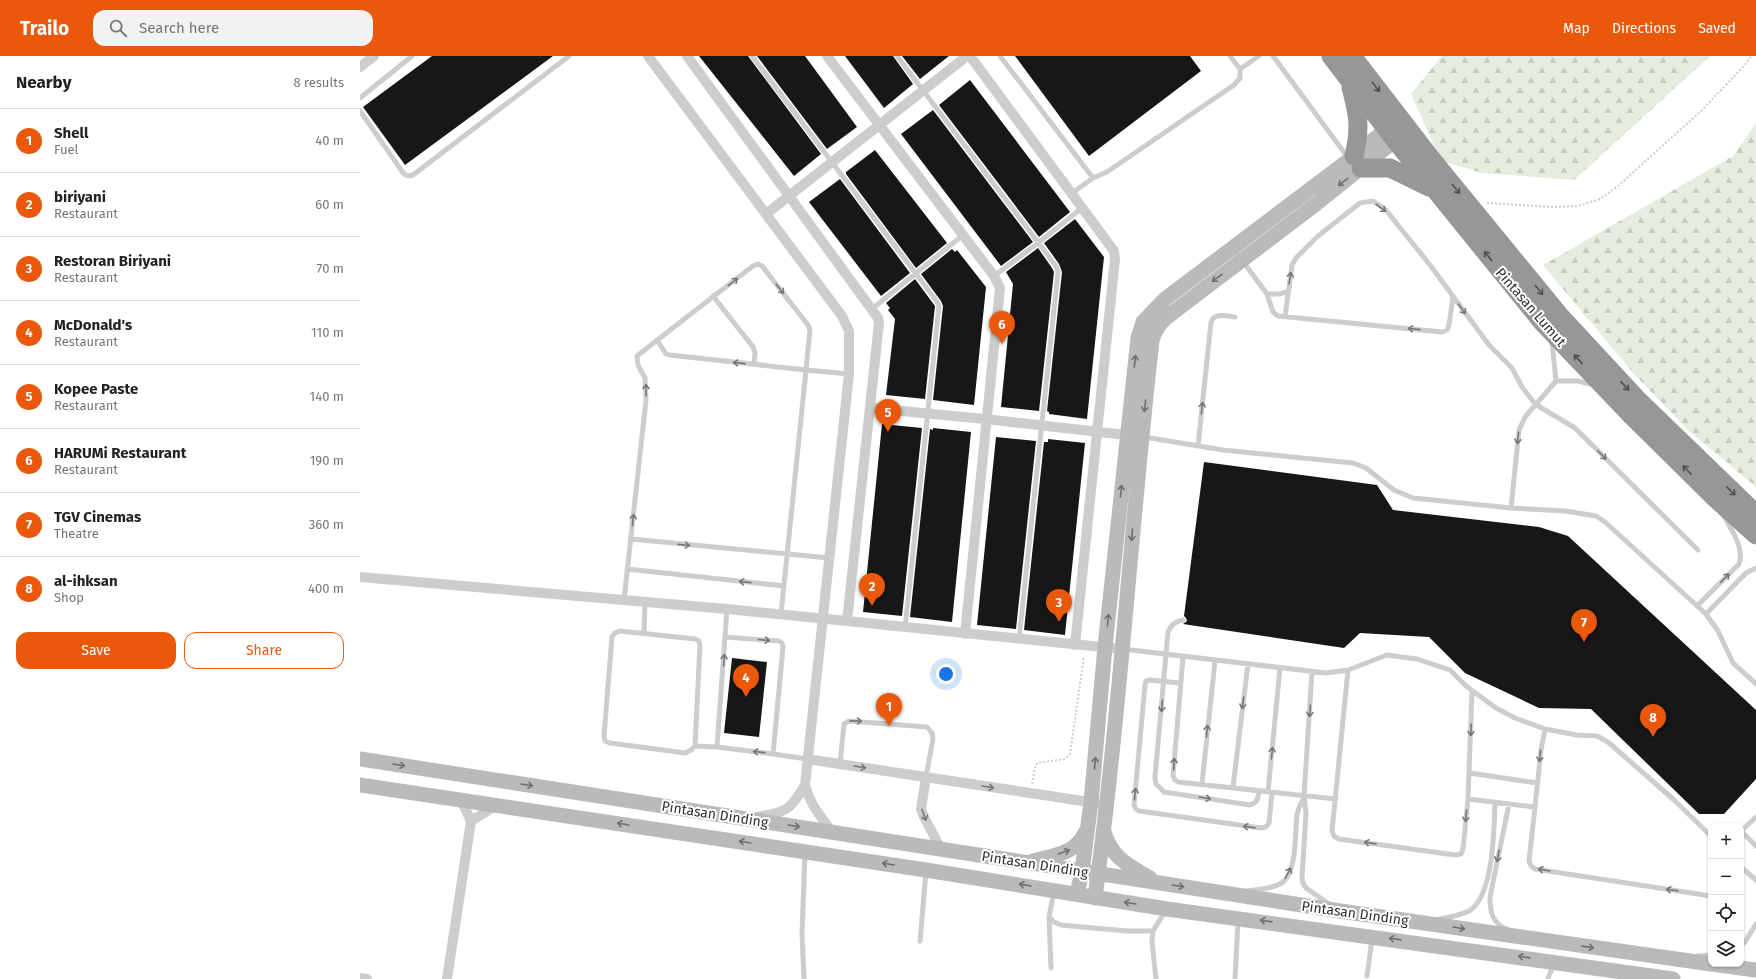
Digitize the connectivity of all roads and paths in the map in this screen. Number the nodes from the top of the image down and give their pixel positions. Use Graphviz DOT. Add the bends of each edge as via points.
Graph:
graph roads {
  1 [pos="374,56"];
  2 [pos="412,56"];
  3 [pos="569,56"];
  4 [pos="648,56"];
  5 [pos="687,56"];
  6 [pos="752,56"];
  7 [pos="827,56"];
  8 [pos="896,56"];
  9 [pos="969,56"];
  10 [pos="1000,56"];
  11 [pos="1230,56"];
  12 [pos="1259,56"];
  13 [pos="1273,56"];
  14 [pos="1331,56"];
  15 [pos="1352,56"];
  16 [pos="1751,56"];
  17 [pos="361,64"];
  18 [pos="1240,69"];
  19 [pos="1348,78"];
  20 [pos="923,90"];
  21 [pos="360,98"];
  22 [pos="360,112"];
  23 [pos="879,124"];
  24 [pos="1398,129"];
  25 [pos="832,162"];
  26 [pos="1356,164"];
  27 [pos="1093,178"];
  28 [pos="1434,189"];
  29 [pos="1072,193"];
  30 [pos="790,196"];
  31 [pos="1467,202"];
  32 [pos="1083,207"];
  33 [pos="766,214"];
  34 [pos="963,235"];
  35 [pos="1038,243"];
  36 [pos="1233,248"];
  37 [pos="1242,261"];
  38 [pos="917,274"];
  39 [pos="994,276"];
  40 [pos="1288,291"];
  41 [pos="1267,294"];
  42 [pos="713,296"];
  43 [pos="1453,297"];
  44 [pos="872,309"];
  45 [pos="1235,317"];
  46 [pos="1285,317"];
  47 [pos="1549,329"];
  48 [pos="657,340"];
  49 [pos="754,364"];
  50 [pos="806,370"];
  51 [pos="849,374"];
  52 [pos="1556,381"];
  53 [pos="1604,388"];
  54 [pos="1535,404"];
  55 [pos="871,408"];
  56 [pos="927,413"];
  57 [pos="986,419"];
  58 [pos="1041,425"];
  59 [pos="1097,432"];
  60 [pos="1134,436"];
  61 [pos="1198,446"];
  62 [pos="1715,498"];
  63 [pos="1511,508"];
  64 [pos="1756,514"];
  65 [pos="1756,535"];
  66 [pos="631,539"];
  67 [pos="1698,550"];
  68 [pos="787,555"];
  69 [pos="829,558"];
  70 [pos="1756,568"];
  71 [pos="628,570"];
  72 [pos="360,577"];
  73 [pos="784,586"];
  74 [pos="624,600"];
  75 [pos="645,602"];
  76 [pos="1697,606"];
  77 [pos="727,609"];
  78 [pos="782,614"];
  79 [pos="1706,614"];
  80 [pos="823,619"];
  81 [pos="1183,620"];
  82 [pos="847,621"];
  83 [pos="905,628"];
  84 [pos="644,633"];
  85 [pos="964,634"];
  86 [pos="725,637"];
  87 [pos="1019,639"];
  88 [pos="1075,645"];
  89 [pos="1087,646"];
  90 [pos="1105,647"];
  91 [pos="1122,649"];
  92 [pos="1183,657"];
  93 [pos="1215,661"];
  94 [pos="1248,664"];
  95 [pos="1280,668"];
  96 [pos="1348,670"];
  97 [pos="1312,672"];
  98 [pos="1180,683"];
  99 [pos="1756,684"];
  100 [pos="1472,691"];
  101 [pos="1545,728"];
  102 [pos="695,746"];
  103 [pos="717,747"];
  104 [pos="773,754"];
  105 [pos="360,759"];
  106 [pos="808,759"];
  107 [pos="840,764"];
  108 [pos="1470,773"];
  109 [pos="926,777"];
  110 [pos="1537,783"];
  111 [pos="360,784"];
  112 [pos="1202,784"];
  113 [pos="805,785"];
  114 [pos="1233,787"];
  115 [pos="1259,791"];
  116 [pos="1270,792"];
  117 [pos="1030,793"];
  118 [pos="1304,796"];
  119 [pos="1336,799"];
  120 [pos="1468,799"];
  121 [pos="461,800"];
  122 [pos="1091,802"];
  123 [pos="1495,802"];
  124 [pos="1509,804"];
  125 [pos="497,805"];
  126 [pos="1107,805"];
  127 [pos="1535,807"];
  128 [pos="1756,817"];
  129 [pos="746,819"];
  130 [pos="471,821"];
  131 [pos="1089,826"];
  132 [pos="1744,828"];
  133 [pos="1104,829"];
  134 [pos="833,832"];
  135 [pos="1708,833"];
  136 [pos="1744,834"];
  137 [pos="1756,846"];
  138 [pos="941,849"];
  139 [pos="806,851"];
  140 [pos="1028,863"];
  141 [pos="926,870"];
  142 [pos="1744,870"];
  143 [pos="1082,871"];
  144 [pos="1098,874"];
  145 [pos="1756,880"];
  146 [pos="1157,882"];
  147 [pos="1054,890"];
  148 [pos="1077,894"];
  149 [pos="1228,894"];
  150 [pos="1708,896"];
  151 [pos="1095,898"];
  152 [pos="1167,909"];
  153 [pos="1340,911"];
  154 [pos="1049,917"];
  155 [pos="1238,918"];
  156 [pos="1424,923"];
  157 [pos="1756,924"];
  158 [pos="1152,931"];
  159 [pos="1372,936"];
  160 [pos="1535,940"];
  161 [pos="920,941"];
  162 [pos="1744,942"];
  163 [pos="1708,955"];
  164 [pos="1670,959"];
  165 [pos="1554,962"];
  166 [pos="1708,964"];
  167 [pos="1734,967"];
  168 [pos="1051,968"];
  169 [pos="1756,970"];
  170 [pos="1368,976"];
  171 [pos="360,978"];
  172 [pos="368,979"];
  173 [pos="447,979"];
  174 [pos="804,979"];
  175 [pos="1156,979"];
  176 [pos="1236,979"];
  177 [pos="1548,979"];
  178 [pos="1673,979"];
  1 -- 17 [label="street"];
  2 -- 21 [label="lane"];
  3 -- 22 [label="lane" via="413,175 404,174"];
  4 -- 33 [label="street"];
  5 -- 30 [label="street"];
  6 -- 25 [label="lane"];
  7 -- 23 [label="street"];
  8 -- 20 [label="lane"];
  9 -- 20 [label="street"];
  9 -- 29 [label="street"];
  10 -- 27 [label="lane"];
  11 -- 18 [label="lane"];
  12 -- 18 [label="lane"];
  13 -- 26 [label="lane"];
  14 -- 19 [label="highway, Pintasan Lumut"];
  15 -- 24 [label="highway, Pintasan Lumut, one-way"];
  16 -- 31 [label="path" via="1700,112 1618,186 1600,199 1578,206 1552,207"];
  18 -- 27 [label="lane" via="1240,78 1234,85 1107,172"];
  19 -- 24 [label="highway, Pintasan Lumut"];
  19 -- 26 [label="highway" via="1357,109 1359,136"];
  20 -- 23 [label="street"];
  20 -- 35 [label="lane"];
  23 -- 25 [label="street"];
  23 -- 34 [label="street"];
  24 -- 26 [label="main road"];
  24 -- 28 [label="highway, Pintasan Lumut"];
  24 -- 31 [label="highway, Pintasan Lumut, one-way"];
  25 -- 30 [label="street"];
  25 -- 38 [label="lane"];
  26 -- 28 [label="highway" via="1390,168"];
  26 -- 36 [label="main road"];
  26 -- 37 [label="main road, one-way"];
  27 -- 29 [label="lane"];
  47 -- 28 [label="highway, Pintasan Lumut, one-way"];
  29 -- 32 [label="street"];
  30 -- 33 [label="street"];
  30 -- 44 [label="street"];
  31 -- 64 [label="highway, Pintasan Lumut, one-way" via="1560,316 1632,394"];
  32 -- 35 [label="lane"];
  32 -- 59 [label="street" via="1114,251 1115,259"];
  33 -- 51 [label="street" via="842,316 849,331"];
  34 -- 38 [label="lane"];
  34 -- 39 [label="street"];
  35 -- 39 [label="lane"];
  35 -- 58 [label="lane" via="1058,272"];
  36 -- 37 [label="lane"];
  60 -- 36 [label="main road, one-way" via="1138,338 1143,322 1165,298"];
  37 -- 41 [label="lane"];
  37 -- 60 [label="main road, one-way" via="1157,326"];
  38 -- 44 [label="lane"];
  38 -- 56 [label="lane" via="939,306"];
  39 -- 57 [label="street" via="1000,288"];
  40 -- 41 [label="lane"];
  40 -- 43 [label="lane, one-way" via="1292,265 1296,258 1318,236 1360,203 1373,202 1385,209"];
  40 -- 46 [label="lane"];
  41 -- 46 [label="lane" via="1273,312"];
  42 -- 48 [label="lane"];
  42 -- 49 [label="lane" via="753,347"];
  42 -- 50 [label="lane, one-way" via="753,266 762,266 808,324 810,330"];
  43 -- 46 [label="lane, one-way" via="1449,325 1447,330 1442,332"];
  43 -- 54 [label="lane, one-way" via="1489,345 1512,368"];
  44 -- 55 [label="street" via="880,323"];
  61 -- 45 [label="lane, one-way" via="1211,322 1217,316"];
  47 -- 52 [label="lane"];
  53 -- 47 [label="highway, Pintasan Lumut, one-way"];
  49 -- 48 [label="lane, one-way" via="670,355 666,354"];
  66 -- 48 [label="lane, one-way" via="646,400 645,378 638,365 637,356"];
  49 -- 50 [label="lane"];
  50 -- 51 [label="lane"];
  50 -- 68 [label="lane"];
  51 -- 69 [label="street"];
  52 -- 53 [label="lane" via="1578,381"];
  52 -- 54 [label="lane"];
  62 -- 53 [label="highway, Pintasan Lumut, one-way"];
  54 -- 63 [label="lane, one-way" via="1519,430"];
  54 -- 67 [label="lane, one-way" via="1575,428"];
  55 -- 56 [label="street"];
  55 -- 82 [label="street"];
  56 -- 57 [label="street"];
  56 -- 83 [label="lane"];
  57 -- 58 [label="street"];
  57 -- 85 [label="street"];
  58 -- 59 [label="street"];
  58 -- 87 [label="lane"];
  59 -- 60 [label="street"];
  59 -- 88 [label="street"];
  60 -- 61 [label="lane"];
  90 -- 60 [label="main road, one-way"];
  60 -- 91 [label="main road, one-way"];
  61 -- 63 [label="lane" via="1353,463 1366,468 1394,490 1413,498"];
  62 -- 65 [label="highway, Pintasan Lumut"];
  76 -- 62 [label="lane, one-way" via="1739,564 1741,558 1739,548"];
  63 -- 76 [label="lane" via="1566,511 1596,516"];
  66 -- 68 [label="lane, one-way"];
  66 -- 71 [label="lane"];
  68 -- 69 [label="lane"];
  68 -- 73 [label="lane"];
  69 -- 80 [label="street"];
  70 -- 79 [label="lane" via="1746,573"];
  73 -- 71 [label="lane, one-way"];
  71 -- 74 [label="lane"];
  72 -- 74 [label="street"];
  73 -- 78 [label="lane"];
  74 -- 75 [label="street"];
  75 -- 77 [label="street"];
  75 -- 84 [label="lane"];
  76 -- 79 [label="lane"];
  77 -- 78 [label="street"];
  77 -- 86 [label="lane"];
  78 -- 80 [label="street"];
  79 -- 99 [label="lane" via="1718,631 1732,663"];
  80 -- 82 [label="street"];
  80 -- 106 [label="street"];
  81 -- 115 [label="lane, one-way, bridge" via="1177,621 1168,632 1156,784 1164,792 1250,806 1255,804"];
  82 -- 83 [label="street"];
  83 -- 85 [label="street"];
  84 -- 102 [label="lane" via="699,641"];
  84 -- 102 [label="lane" via="620,631 612,637 605,741 685,753"];
  85 -- 87 [label="street"];
  103 -- 86 [label="lane, one-way"];
  86 -- 104 [label="lane, one-way" via="782,643"];
  87 -- 88 [label="street"];
  88 -- 89 [label="street"];
  89 -- 90 [label="street"];
  89 -- 117 [label="path" via="1070,754 1065,759 1037,763"];
  90 -- 91 [label="street"];
  122 -- 90 [label="main road, one-way"];
  91 -- 92 [label="lane"];
  91 -- 126 [label="main road"];
  92 -- 93 [label="lane"];
  92 -- 98 [label="lane"];
  93 -- 94 [label="lane"];
  112 -- 93 [label="lane, one-way"];
  94 -- 95 [label="lane"];
  94 -- 114 [label="lane, one-way"];
  95 -- 97 [label="lane"];
  116 -- 95 [label="lane, one-way"];
  96 -- 97 [label="lane"];
  96 -- 100 [label="lane" via="1387,654 1411,658 1450,670"];
  96 -- 119 [label="lane"];
  97 -- 118 [label="lane, one-way"];
  112 -- 98 [label="lane, one-way" via="1178,782 1173,776"];
  116 -- 98 [label="lane, one-way" via="1269,823 1261,828 1136,809 1134,805 1144,685 1150,680"];
  100 -- 101 [label="lane" via="1515,718"];
  100 -- 108 [label="lane, one-way"];
  101 -- 110 [label="lane, one-way"];
  101 -- 135 [label="lane" via="1577,735 1597,736 1608,742 1674,799"];
  102 -- 103 [label="lane"];
  104 -- 103 [label="lane, one-way"];
  104 -- 106 [label="lane"];
  105 -- 129 [label="main road, Pintasan Dinding, one-way"];
  106 -- 107 [label="street"];
  106 -- 113 [label="street"];
  107 -- 109 [label="street, one-way"];
  107 -- 109 [label="lane, one-way" via="844,724 849,721 927,727 933,739"];
  108 -- 110 [label="lane"];
  108 -- 120 [label="lane"];
  109 -- 117 [label="street, one-way"];
  109 -- 138 [label="street, one-way" via="921,809"];
  110 -- 127 [label="lane"];
  111 -- 121 [label="main road, Pintasan Dinding"];
  112 -- 114 [label="lane"];
  113 -- 129 [label="street" via="791,806 780,813"];
  113 -- 134 [label="street" via="815,810"];
  114 -- 115 [label="lane"];
  115 -- 116 [label="lane"];
  116 -- 118 [label="lane"];
  117 -- 122 [label="street"];
  118 -- 119 [label="lane"];
  149 -- 118 [label="lane, one-way" via="1275,886 1288,877 1292,868 1297,813"];
  118 -- 153 [label="lane" via="1306,814 1303,883 1306,888"];
  120 -- 119 [label="lane, one-way" via="1463,849 1460,854 1455,855 1339,839 1332,831"];
  120 -- 123 [label="lane"];
  121 -- 125 [label="main road, Pintasan Dinding"];
  121 -- 130 [label="street"];
  122 -- 126 [label="street"];
  122 -- 131 [label="main road"];
  123 -- 124 [label="lane"];
  123 -- 156 [label="lane" via="1494,846 1485,886 1477,903 1470,911"];
  124 -- 127 [label="lane"];
  124 -- 160 [label="lane, one-way" via="1490,897 1491,913 1502,927"];
  125 -- 130 [label="street"];
  139 -- 125 [label="main road, Pintasan Dinding, one-way"];
  126 -- 133 [label="main road"];
  150 -- 127 [label="lane, one-way" via="1531,866 1529,861"];
  128 -- 132 [label="lane"];
  129 -- 134 [label="main road, Pintasan Dinding, one-way"];
  130 -- 173 [label="street"];
  140 -- 131 [label="main road, one-way" via="1075,848 1082,841"];
  131 -- 143 [label="main road"];
  133 -- 144 [label="main road"];
  133 -- 146 [label="main road" via="1112,851 1124,863"];
  134 -- 138 [label="main road, Pintasan Dinding"];
  136 -- 137 [label="lane"];
  138 -- 140 [label="main road, Pintasan Dinding"];
  141 -- 139 [label="main road, Pintasan Dinding, one-way"];
  139 -- 174 [label="lane" via="802,933"];
  140 -- 143 [label="main road, Pintasan Dinding"];
  147 -- 141 [label="main road, Pintasan Dinding, one-way"];
  141 -- 161 [label="lane"];
  142 -- 145 [label="lane"];
  143 -- 144 [label="main road, Pintasan Dinding"];
  143 -- 148 [label="main road"];
  144 -- 146 [label="main road, Pintasan Dinding"];
  144 -- 151 [label="main road"];
  146 -- 149 [label="main road, Pintasan Dinding, one-way"];
  147 -- 148 [label="main road, Pintasan Dinding"];
  147 -- 154 [label="lane"];
  148 -- 151 [label="main road, Pintasan Dinding"];
  149 -- 153 [label="main road, Pintasan Dinding"];
  152 -- 151 [label="main road, Pintasan Dinding, one-way"];
  152 -- 155 [label="main road, Pintasan Dinding"];
  152 -- 158 [label="lane"];
  153 -- 156 [label="main road, Pintasan Dinding"];
  154 -- 158 [label="lane" via="1061,925"];
  154 -- 168 [label="lane"];
  159 -- 155 [label="main road, Pintasan Dinding, one-way"];
  155 -- 176 [label="lane"];
  156 -- 160 [label="main road, Pintasan Dinding, one-way"];
  157 -- 162 [label="lane"];
  158 -- 175 [label="lane"];
  165 -- 159 [label="main road, Pintasan Dinding, one-way"];
  159 -- 170 [label="lane"];
  160 -- 164 [label="main road, Pintasan Dinding, one-way"];
  163 -- 164 [label="lane"];
  164 -- 166 [label="main road, Pintasan Dinding"];
  165 -- 177 [label="lane"];
  165 -- 178 [label="main road, Pintasan Dinding"];
  167 -- 169 [label="main road, Pintasan Dinding"];
  171 -- 172 [label="street"];
}
